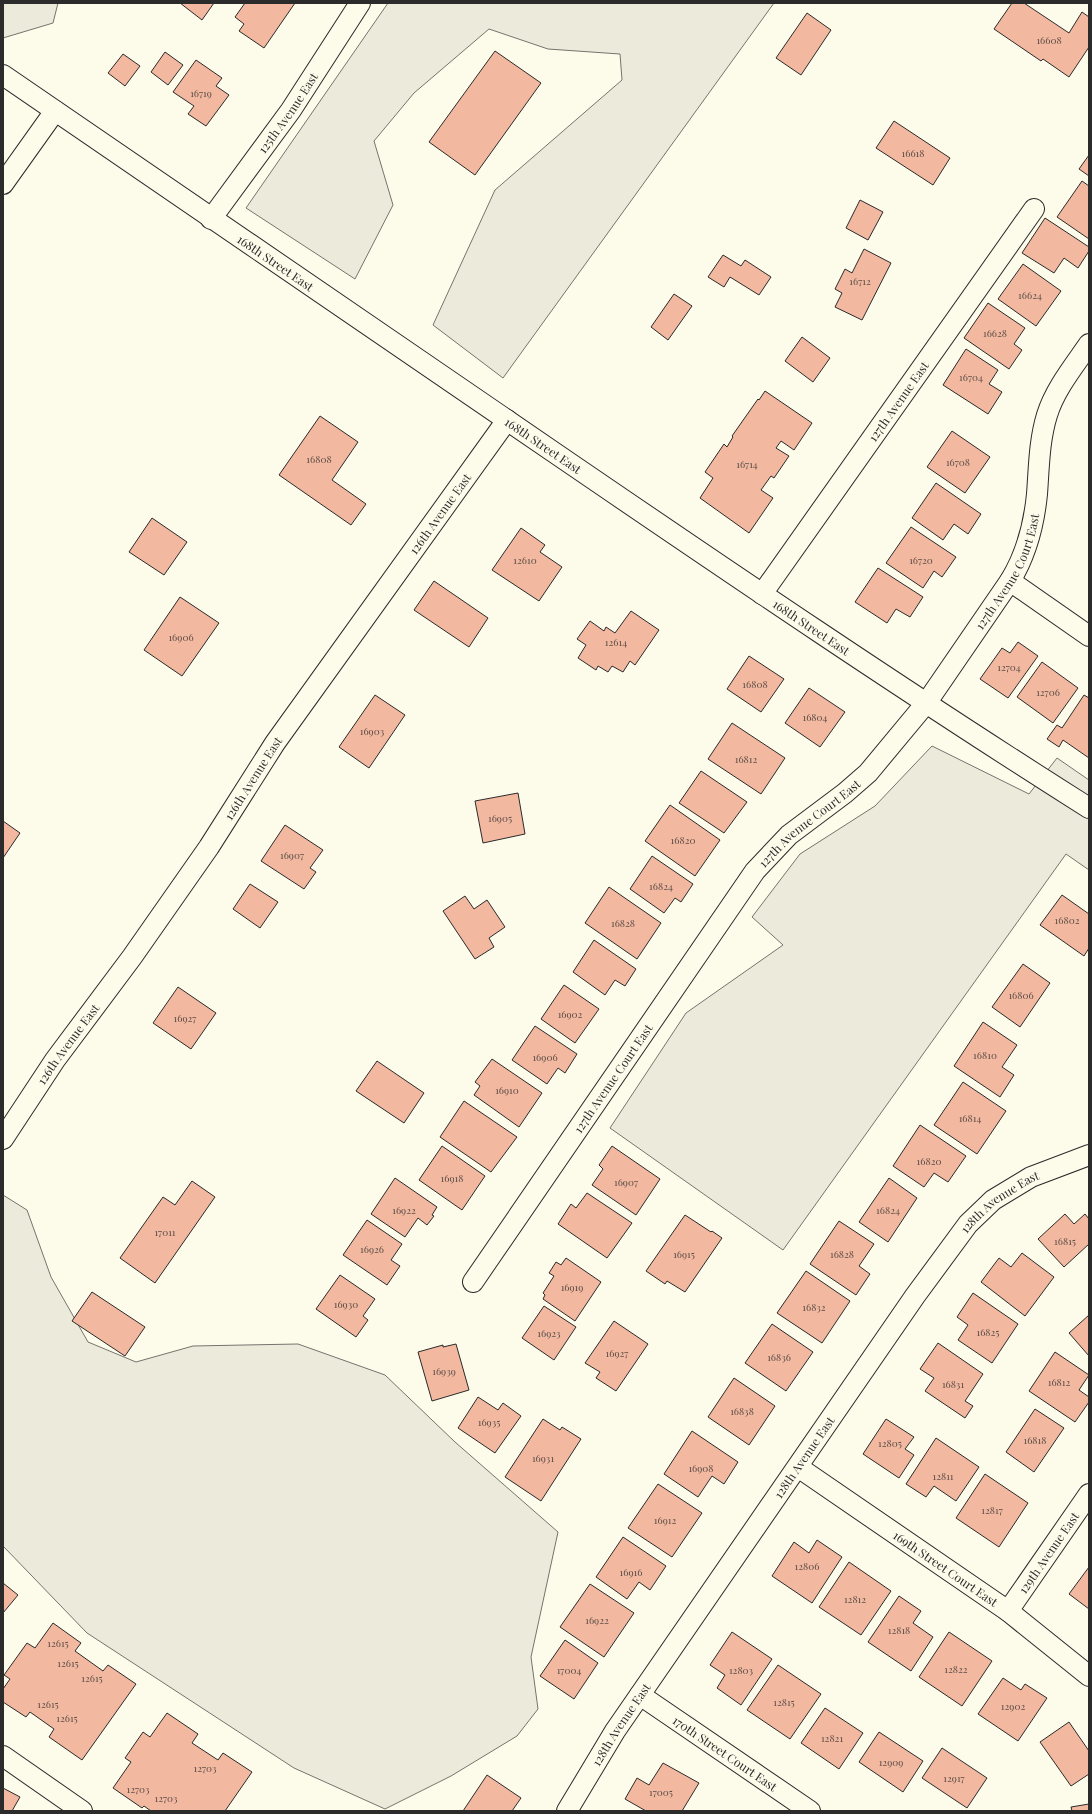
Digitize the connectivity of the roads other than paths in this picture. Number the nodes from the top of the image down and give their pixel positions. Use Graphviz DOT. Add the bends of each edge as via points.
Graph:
graph roads {
  1 [pos="360,3"];
  2 [pos="3,75"];
  3 [pos="55,111"];
  4 [pos="3,184"];
  5 [pos="1034,209"];
  6 [pos="211,220"];
  7 [pos="1089,344"];
  8 [pos="507,420"];
  9 [pos="1010,581"];
  10 [pos="762,594"];
  11 [pos="1089,636"];
  12 [pos="927,702"];
  13 [pos="1089,808"];
  14 [pos="3,1139"];
  15 [pos="1089,1155"];
  16 [pos="473,1282"];
  17 [pos="798,1467"];
  18 [pos="1089,1494"];
  19 [pos="1008,1611"];
  20 [pos="1089,1676"];
  21 [pos="640,1695"];
  22 [pos="3,1756"];
  23 [pos="82,1811"];
  24 [pos="567,1811"];
  25 [pos="810,1811"];
  1 -- 6 [label="street, 125th Avenue East" via="291,110"];
  2 -- 3 [label="street, 168th Street East"];
  3 -- 4 [label="street"];
  3 -- 6 [label="street, 168th Street East"];
  5 -- 10 [label="street, 127th Avenue East"];
  6 -- 8 [label="street, 168th Street East"];
  7 -- 9 [label="street, 127th Avenue Court East" via="1062,385 1047,416 1040,450 1037,496 1029,542"];
  8 -- 10 [label="street, 168th Street East"];
  8 -- 14 [label="street, 126th Avenue East" via="275,743 209,847 132,957 55,1060"];
  9 -- 11 [label="street"];
  9 -- 12 [label="street, 127th Avenue Court East"];
  10 -- 12 [label="street, 168th Street East"];
  12 -- 13 [label="street, 168th Street East"];
  12 -- 16 [label="street, 127th Avenue Court East" via="868,773 789,835 755,870"];
  15 -- 17 [label="street, 128th Avenue East" via="1031,1177 993,1200 968,1224 915,1296"];
  17 -- 19 [label="street, 169th Street Court East"];
  17 -- 21 [label="street, 128th Avenue East"];
  18 -- 19 [label="street, 129th Avenue East"];
  19 -- 20 [label="street, 169th Street Court East"];
  21 -- 24 [label="street, 128th Avenue East" via="615,1730"];
  21 -- 25 [label="street, 170th Street Court East"];
  22 -- 23 [label="street"];
}
